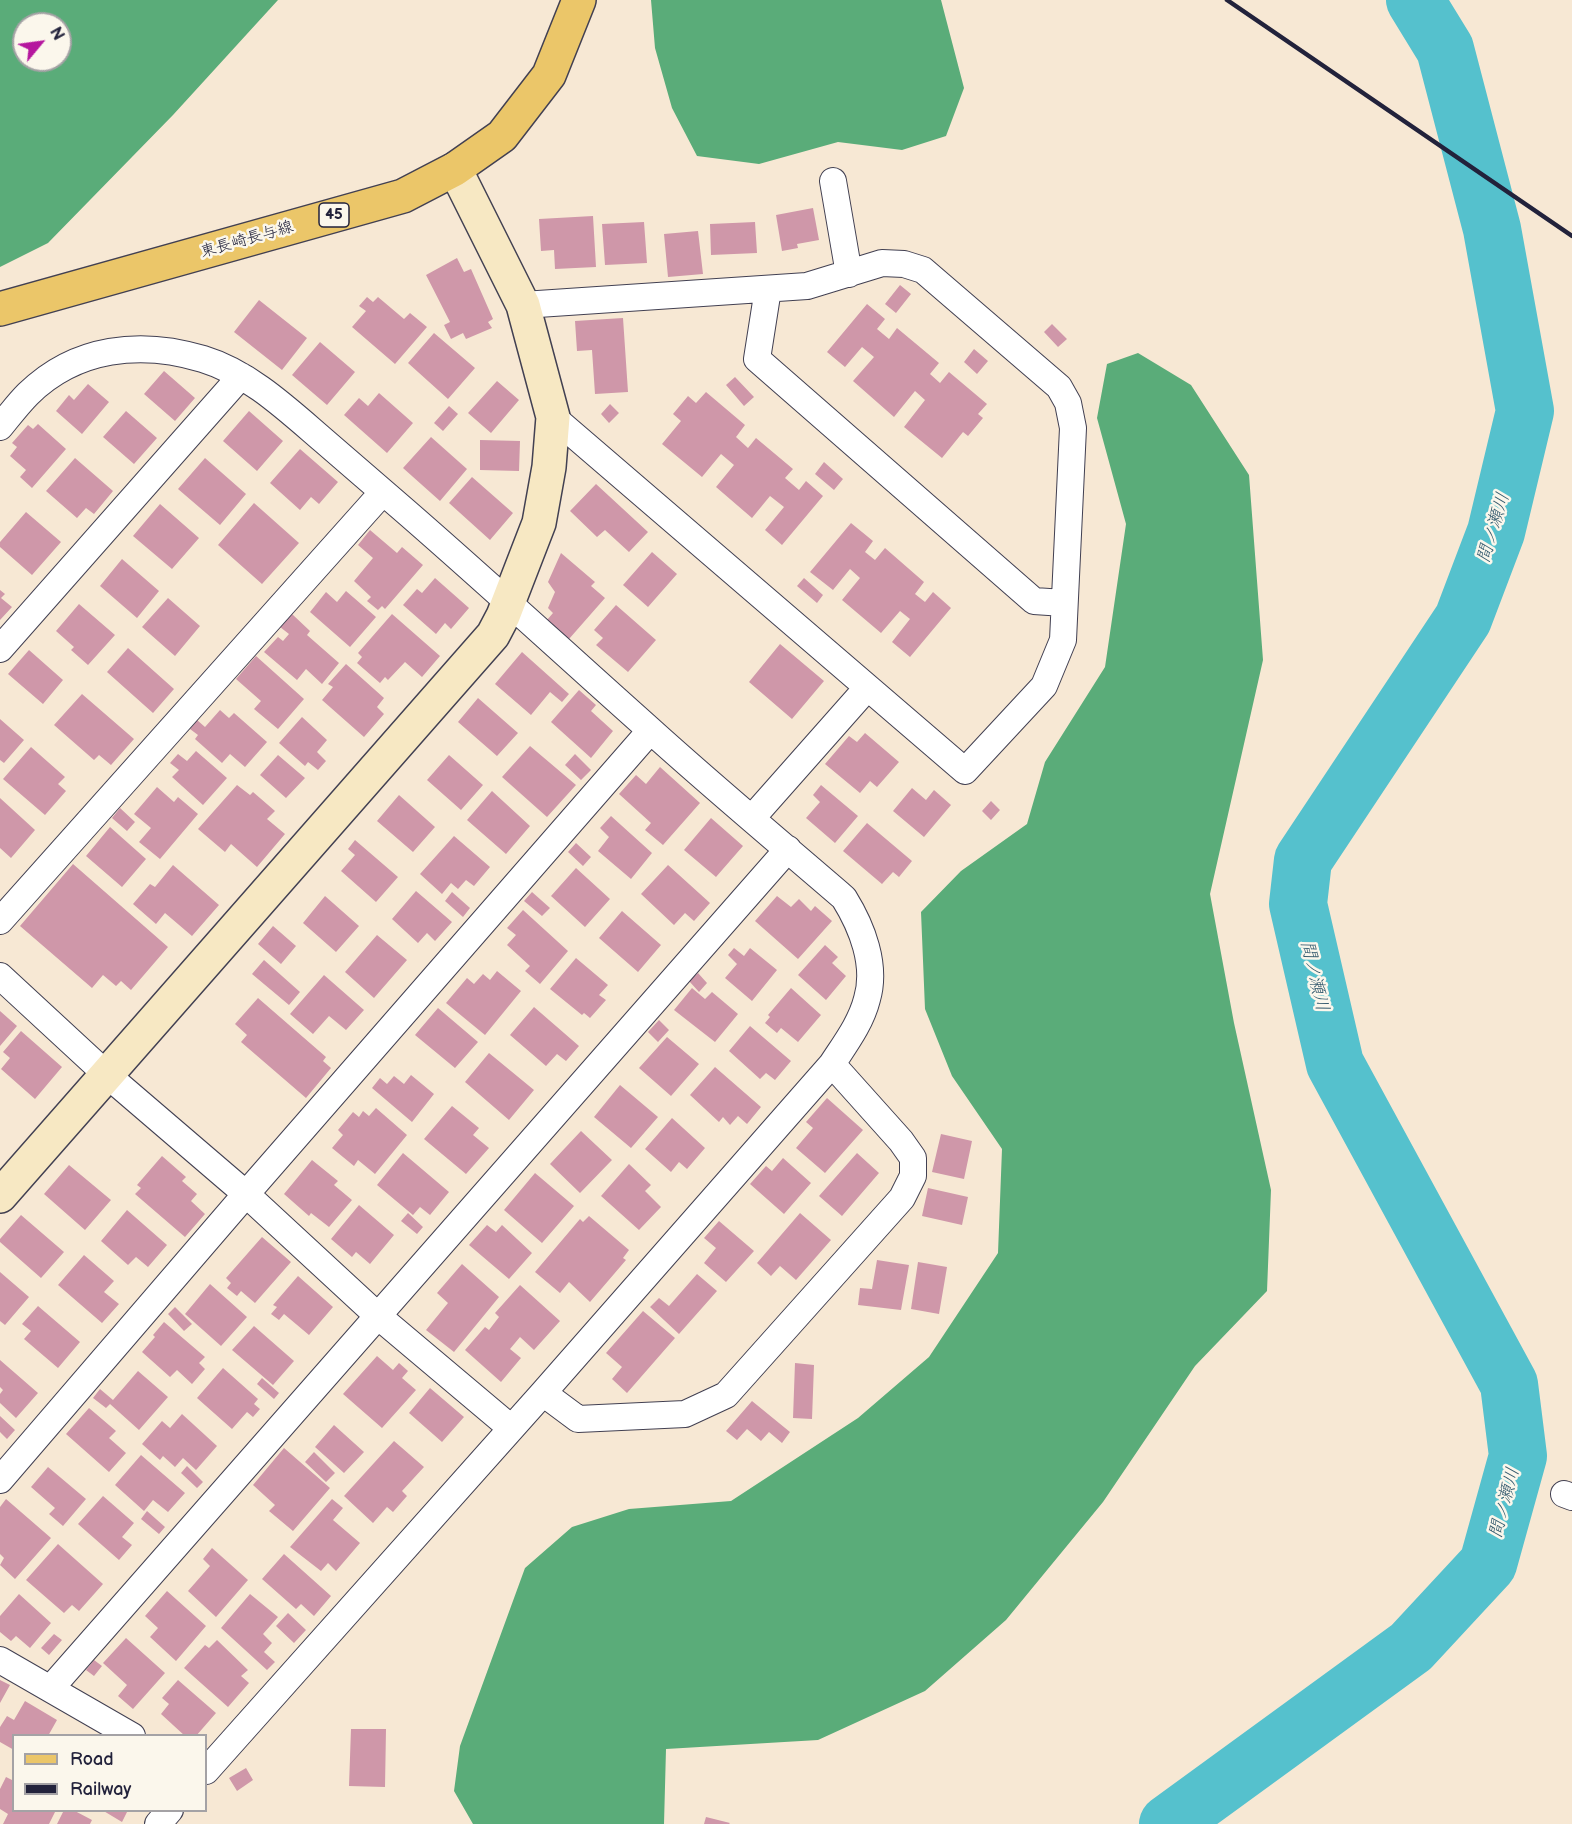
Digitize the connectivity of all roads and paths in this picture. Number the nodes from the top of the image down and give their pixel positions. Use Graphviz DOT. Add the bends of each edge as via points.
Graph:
graph roads {
  1 [pos="579,0"];
  2 [pos="455,170"];
  3 [pos="833,181"];
  4 [pos="849,274"];
  5 [pos="768,289"];
  6 [pos="522,305"];
  7 [pos="0,309"];
  8 [pos="241,376"];
  9 [pos="553,417"];
  10 [pos="0,427"];
  11 [pos="383,492"];
  12 [pos="509,601"];
  13 [pos="1064,603"];
  14 [pos="0,649"];
  15 [pos="867,687"];
  16 [pos="651,731"];
  17 [pos="752,818"];
  18 [pos="788,849"];
  19 [pos="0,921"];
  20 [pos="0,976"];
  21 [pos="832,1064"];
  22 [pos="106,1074"];
  23 [pos="246,1194"];
  24 [pos="0,1196"];
  25 [pos="378,1316"];
  26 [pos="543,1393"];
  27 [pos="511,1428"];
  28 [pos="0,1480"];
  29 [pos="0,1660"];
  30 [pos="51,1688"];
  31 [pos="129,1734"];
  32 [pos="207,1770"];
  33 [pos="168,1812"];
  34 [pos="158,1824"];
  1 -- 2 [label="main road, 東長崎長与線 / 45" via="549,75 502,136"];
  2 -- 6 [label="street"];
  2 -- 7 [label="main road, 東長崎長与線 / 45" via="403,196"];
  3 -- 4 [label="street"];
  4 -- 5 [label="street" via="807,286"];
  4 -- 13 [label="street" via="882,263 923,270 1059,387 1068,403 1073,428"];
  5 -- 6 [label="street"];
  5 -- 13 [label="street" via="757,359 1034,601"];
  6 -- 9 [label="street"];
  8 -- 10 [label="street" via="223,366 174,351 108,351 54,373 28,393"];
  8 -- 11 [label="street" via="297,417"];
  8 -- 14 [label="street"];
  9 -- 12 [label="street" via="539,523"];
  9 -- 15 [label="street"];
  11 -- 12 [label="street"];
  11 -- 19 [label="street"];
  12 -- 16 [label="street"];
  12 -- 22 [label="street" via="493,635"];
  13 -- 15 [label="street" via="1063,640 1044,686 965,771"];
  15 -- 17 [label="street"];
  16 -- 17 [label="street"];
  16 -- 23 [label="street"];
  17 -- 18 [label="street"];
  18 -- 21 [label="street" via="844,898 856,917 867,951 867,999"];
  18 -- 25 [label="street"];
  20 -- 22 [label="street"];
  21 -- 26 [label="street"];
  21 -- 26 [label="street" via="913,1158 913,1176 902,1198 726,1395 685,1414 578,1419"];
  22 -- 23 [label="street"];
  22 -- 24 [label="street"];
  23 -- 25 [label="street"];
  23 -- 28 [label="street"];
  25 -- 27 [label="street"];
  25 -- 30 [label="street"];
  26 -- 27 [label="street"];
  27 -- 32 [label="street"];
  29 -- 30 [label="street"];
  30 -- 31 [label="street"];
  33 -- 34 [label="street"];
}
